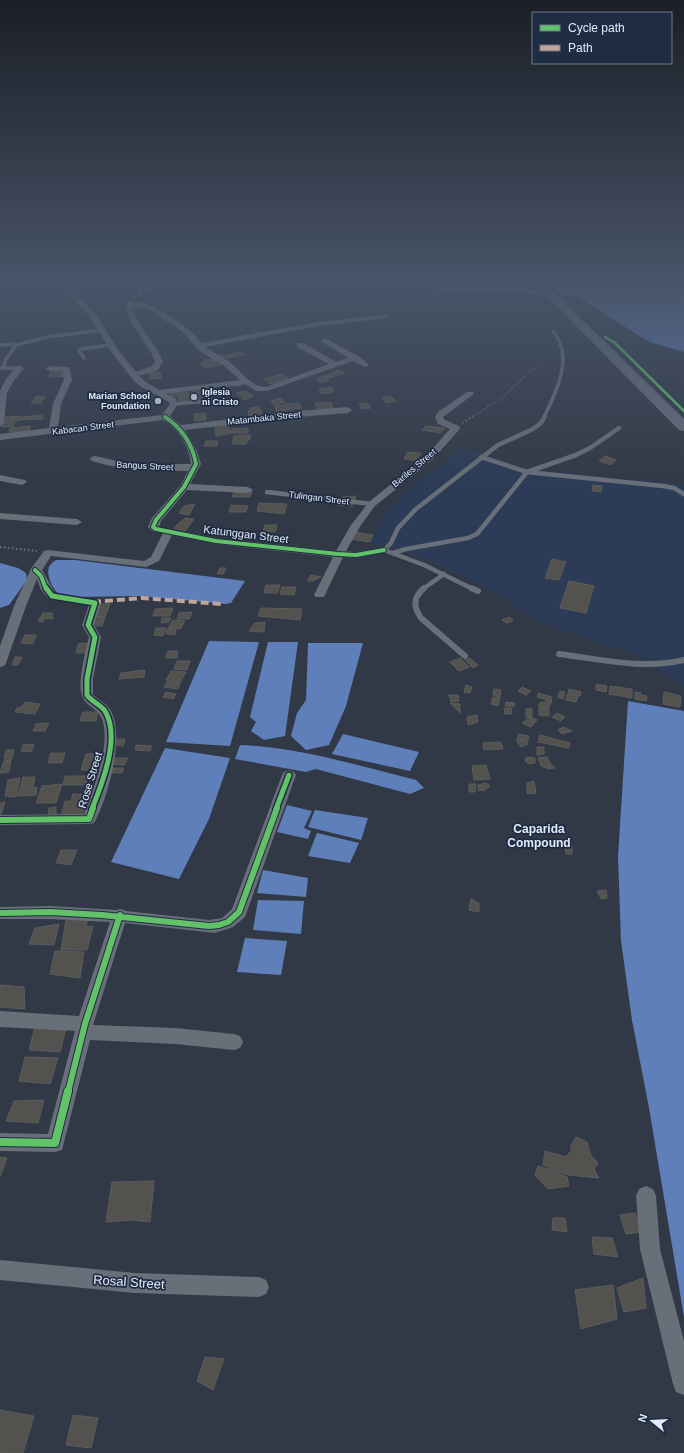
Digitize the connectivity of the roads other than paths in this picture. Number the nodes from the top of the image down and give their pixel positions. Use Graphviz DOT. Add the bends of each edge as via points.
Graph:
graph roads {
  1 [pos="13,350"];
  2 [pos="80,350"];
  3 [pos="115,350"];
  4 [pos="155,350"];
  5 [pos="206,350"];
  6 [pos="307,350"];
  7 [pos="341,350"];
  8 [pos="563,350"];
  9 [pos="608,350"];
  10 [pos="84,358"];
  11 [pos="355,358"];
  12 [pos="336,365"];
  13 [pos="365,365"];
  14 [pos="2,368"];
  15 [pos="20,368"];
  16 [pos="50,368"];
  17 [pos="134,375"];
  18 [pos="246,381"];
  19 [pos="3,386"];
  20 [pos="159,392"];
  21 [pos="470,394"];
  22 [pos="174,404"];
  23 [pos="230,404"];
  24 [pos="1,409"];
  25 [pos="348,410"];
  26 [pos="165,417"];
  27 [pos="0,423"];
  28 [pos="684,427"];
  29 [pos="179,428"];
  30 [pos="619,428"];
  31 [pos="53,431"];
  32 [pos="0,437"];
  33 [pos="481,457"];
  34 [pos="95,459"];
  35 [pos="195,468"];
  36 [pos="528,472"];
  37 [pos="0,478"];
  38 [pos="22,482"];
  39 [pos="184,487"];
  40 [pos="248,490"];
  41 [pos="266,492"];
  42 [pos="684,494"];
  43 [pos="372,504"];
  44 [pos="0,516"];
  45 [pos="77,522"];
  46 [pos="168,533"];
  47 [pos="388,551"];
  48 [pos="338,554"];
  49 [pos="36,570"];
  50 [pos="444,574"];
  51 [pos="478,591"];
  52 [pos="320,595"];
  53 [pos="559,654"];
  54 [pos="465,656"];
  55 [pos="684,660"];
  56 [pos="0,663"];
  57 [pos="289,775"];
  58 [pos="0,820"];
  59 [pos="0,913"];
  60 [pos="120,915"];
  61 [pos="0,1019"];
  62 [pos="84,1028"];
  63 [pos="234,1042"];
  64 [pos="0,1142"];
  65 [pos="646,1196"];
  66 [pos="0,1270"];
  67 [pos="259,1287"];
  68 [pos="684,1384"];
  1 -- 14 [label="lane"];
  2 -- 10 [label="lane"];
  3 -- 17 [label="street"];
  4 -- 17 [label="street" via="159,362 155,368"];
  5 -- 18 [label="street"];
  6 -- 12 [label="street"];
  7 -- 11 [label="street"];
  8 -- 33 [label="lane" via="562,369 554,397 541,423 498,445"];
  9 -- 28 [label="main road"];
  11 -- 12 [label="street"];
  11 -- 13 [label="street"];
  12 -- 18 [label="street" via="264,389"];
  14 -- 15 [label="lane"];
  15 -- 19 [label="street"];
  16 -- 31 [label="street" via="66,369 68,380 57,404"];
  17 -- 20 [label="street" via="140,382"];
  18 -- 20 [label="street"];
  19 -- 24 [label="street"];
  20 -- 22 [label="street"];
  21 -- 43 [label="street, Bariles Street" via="439,417 441,422 456,428 430,457"];
  22 -- 23 [label="lane" via="221,400"];
  22 -- 26 [label="street"];
  24 -- 27 [label="street"];
  25 -- 29 [label="street, Matambaka Street"];
  26 -- 29 [label="street"];
  26 -- 31 [label="street, Kabacan Street"];
  29 -- 35 [label="street" via="194,453"];
  30 -- 36 [label="lane" via="576,456"];
  31 -- 32 [label="street, Kabacan Street"];
  33 -- 36 [label="lane"];
  33 -- 47 [label="lane" via="403,522"];
  34 -- 35 [label="street, Bangus Street" via="110,464"];
  35 -- 39 [label="street"];
  36 -- 42 [label="lane" via="663,486 674,488"];
  36 -- 47 [label="lane" via="477,534 468,538"];
  37 -- 38 [label="street"];
  39 -- 40 [label="street"];
  39 -- 46 [label="street, Katunggan Street" via="156,520 156,530"];
  41 -- 43 [label="lane, Tulingan Street"];
  43 -- 48 [label="street, Bariles Street"];
  44 -- 45 [label="street"];
  46 -- 48 [label="street, Katunggan Street" via="224,542"];
  46 -- 49 [label="street" via="155,559 150,563 48,552"];
  47 -- 48 [label="street, Katunggan Street"];
  47 -- 50 [label="lane"];
  48 -- 52 [label="street, Bariles Street"];
  49 -- 56 [label="street"];
  49 -- 58 [label="street, Rose Street" via="52,596 88,601 96,605 88,625 95,637 87,679 87,695 107,717 110,749 89,819"];
  50 -- 51 [label="lane"];
  50 -- 54 [label="lane" via="418,594 413,605 421,618"];
  53 -- 55 [label="lane" via="647,663 670,664"];
  57 -- 60 [label="street" via="244,899 234,919 216,927"];
  59 -- 60 [label="street" via="76,912"];
  60 -- 62 [label="street"];
  61 -- 62 [label="street"];
  62 -- 63 [label="street"];
  62 -- 64 [label="street" via="55,1143"];
  65 -- 68 [label="street" via="650,1249"];
  66 -- 67 [label="street, Rosal Street" via="135,1283"];
}
